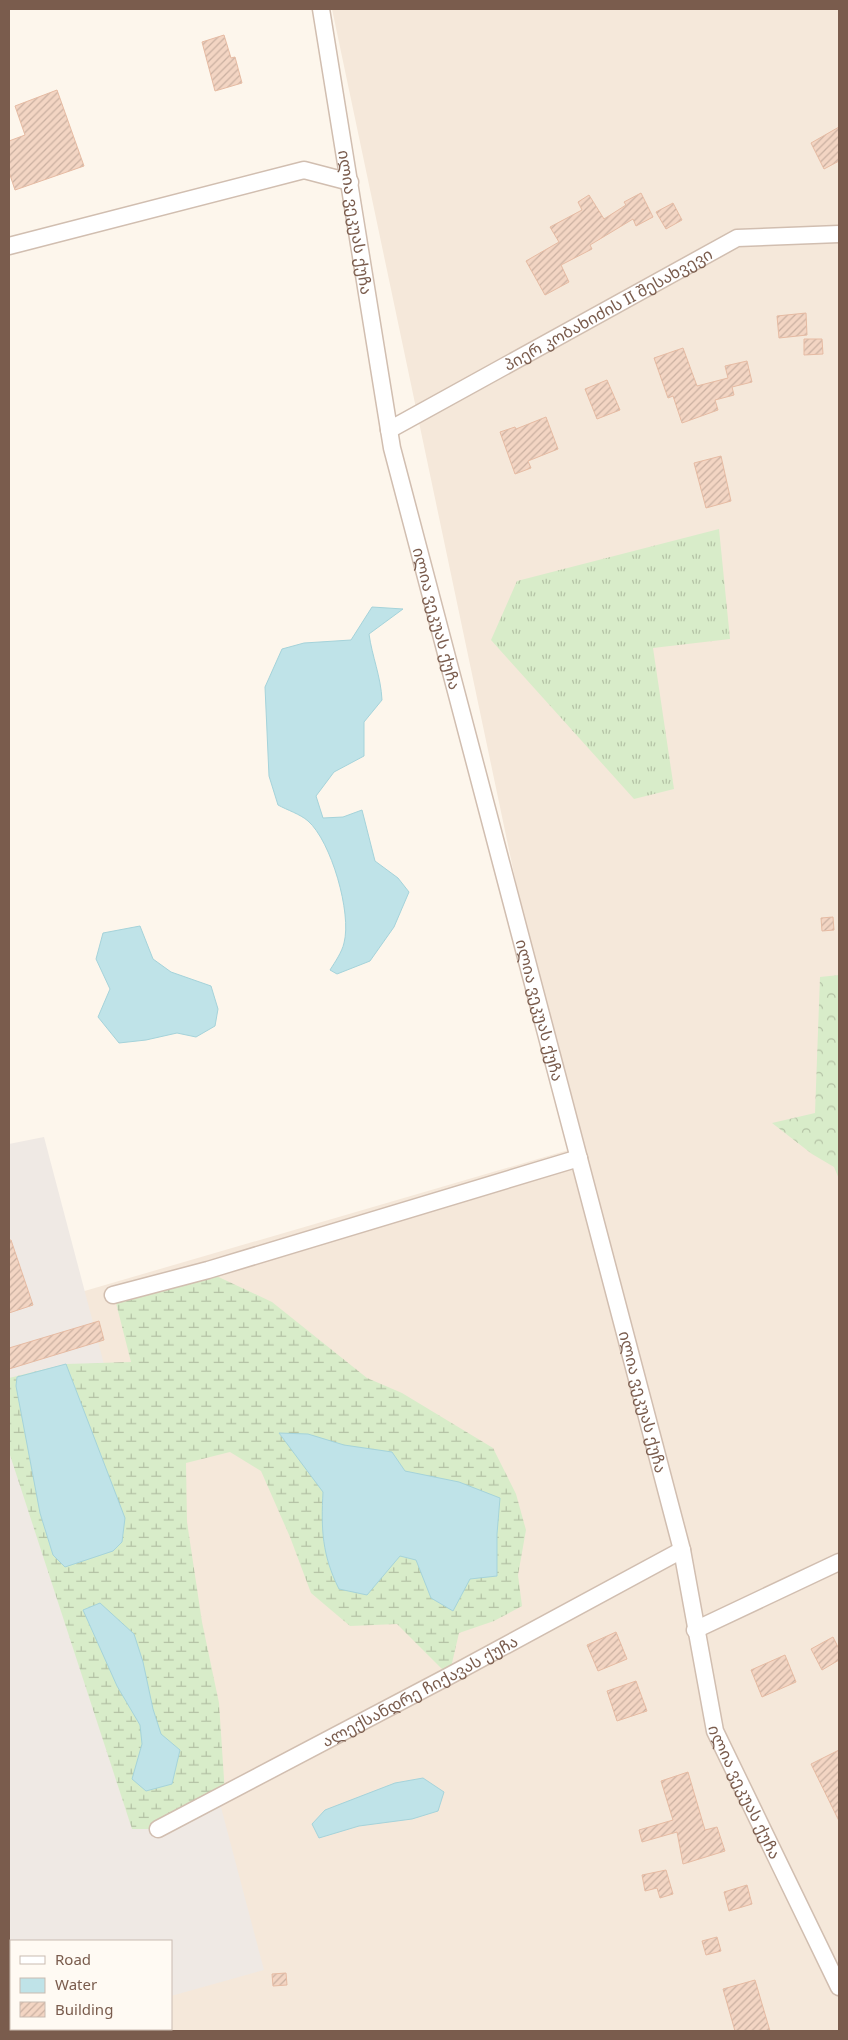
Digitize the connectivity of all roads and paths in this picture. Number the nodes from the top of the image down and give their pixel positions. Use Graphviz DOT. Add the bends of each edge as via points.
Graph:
graph roads {
  1 [pos="321,9"];
  2 [pos="350,182"];
  3 [pos="839,234"];
  4 [pos="9,246"];
  5 [pos="389,430"];
  6 [pos="579,1158"];
  7 [pos="113,1295"];
  8 [pos="682,1550"];
  9 [pos="839,1562"];
  10 [pos="695,1630"];
  11 [pos="158,1829"];
  12 [pos="839,1987"];
  1 -- 2 [label="street, ილია ვეკუას ქუჩა"];
  2 -- 4 [label="street" via="304,170"];
  2 -- 5 [label="street, ილია ვეკუას ქუჩა"];
  3 -- 5 [label="street, პიერ კობახიძის II შესახვევი" via="737,238"];
  5 -- 6 [label="street, ილია ვეკუას ქუჩა"];
  6 -- 7 [label="street" via="218,1267"];
  6 -- 8 [label="street, ილია ვეკუას ქუჩა"];
  8 -- 10 [label="street, ილია ვეკუას ქუჩა"];
  8 -- 11 [label="street, ალექსანდრე ჩიქავას ქუჩა"];
  9 -- 10 [label="street"];
  10 -- 12 [label="street, ილია ვეკუას ქუჩა" via="715,1731"];
}
